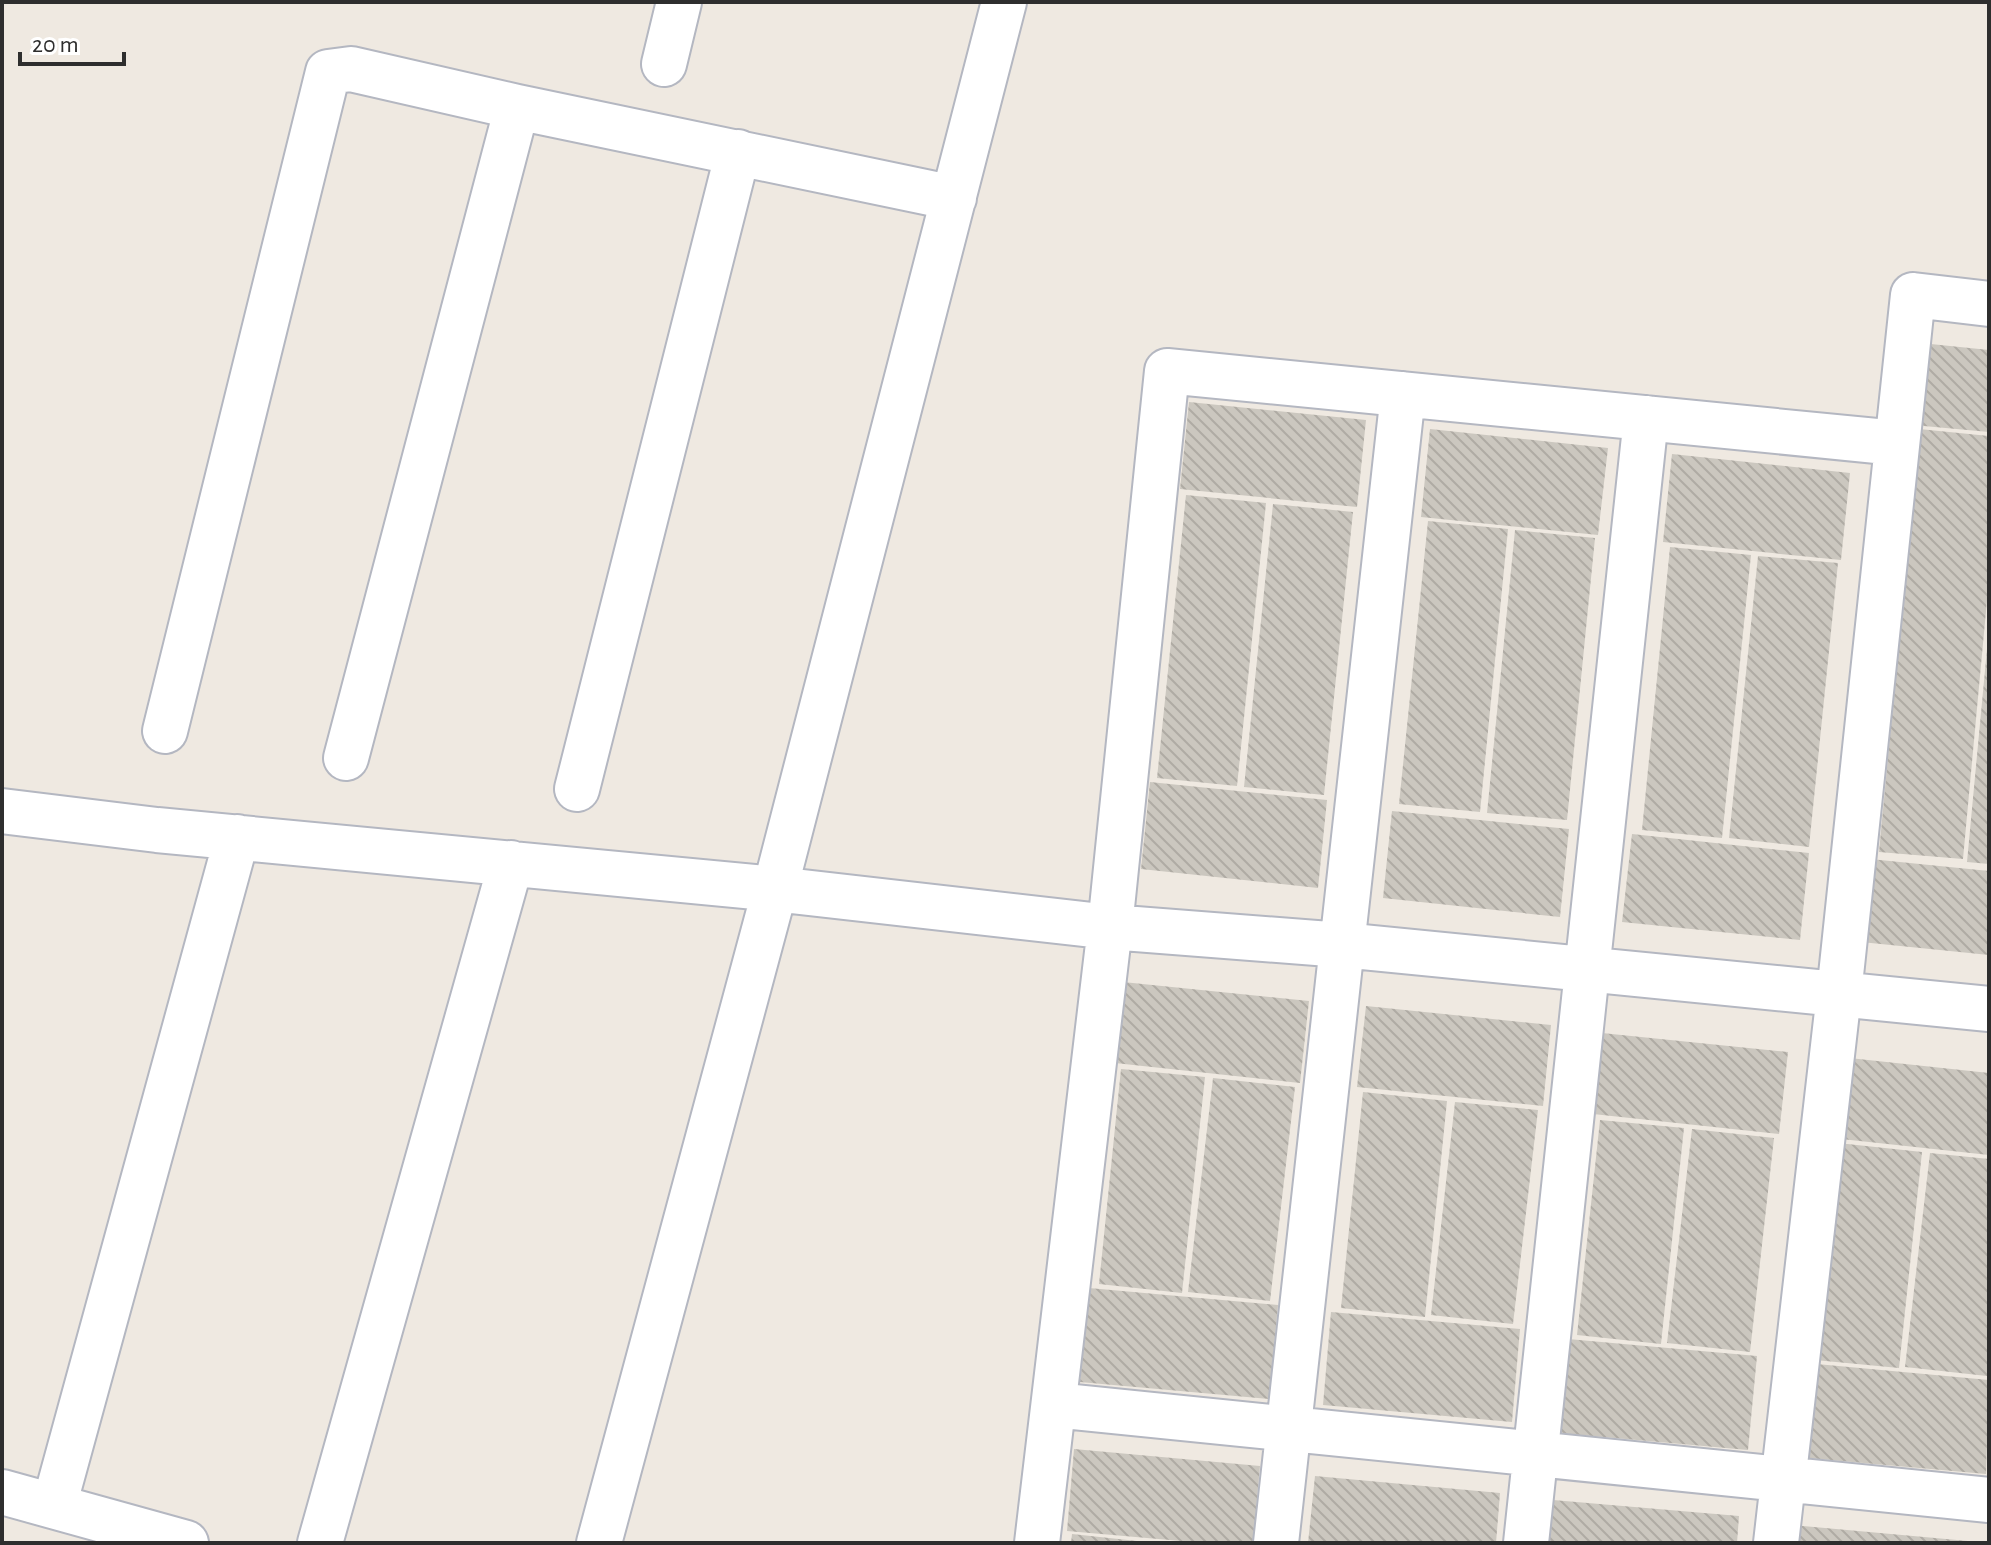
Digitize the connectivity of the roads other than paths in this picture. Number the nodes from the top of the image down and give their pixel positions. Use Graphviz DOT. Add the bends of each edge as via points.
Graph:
graph roads {
  1 [pos="679,2"];
  2 [pos="1004,2"];
  3 [pos="664,64"];
  4 [pos="517,107"];
  5 [pos="738,152"];
  6 [pos="954,198"];
  7 [pos="1989,304"];
  8 [pos="1403,394"];
  9 [pos="1646,418"];
  10 [pos="1897,443"];
  11 [pos="165,731"];
  12 [pos="346,758"];
  13 [pos="577,789"];
  14 [pos="2,811"];
  15 [pos="237,837"];
  16 [pos="511,863"];
  17 [pos="775,889"];
  18 [pos="1110,927"];
  19 [pos="1342,945"];
  20 [pos="1588,970"];
  21 [pos="1839,994"];
  22 [pos="1989,1009"];
  23 [pos="1054,1405"];
  24 [pos="1289,1427"];
  25 [pos="1536,1453"];
  26 [pos="1784,1479"];
  27 [pos="2,1492"];
  28 [pos="1989,1500"];
  29 [pos="54,1506"];
  30 [pos="186,1543"];
  31 [pos="320,1543"];
  32 [pos="599,1543"];
  33 [pos="1037,1543"];
  34 [pos="1276,1543"];
  35 [pos="1526,1543"];
  36 [pos="1776,1543"];
  1 -- 3 [label="street"];
  2 -- 6 [label="street"];
  4 -- 5 [label="street"];
  4 -- 11 [label="street" via="351,69 328,72"];
  4 -- 12 [label="street"];
  5 -- 6 [label="street"];
  5 -- 13 [label="street"];
  6 -- 17 [label="street"];
  7 -- 10 [label="street" via="1913,295"];
  8 -- 9 [label="street"];
  8 -- 18 [label="street" via="1167,371"];
  8 -- 19 [label="street"];
  9 -- 10 [label="street"];
  9 -- 20 [label="street"];
  10 -- 21 [label="street"];
  14 -- 15 [label="street"];
  15 -- 16 [label="street"];
  15 -- 29 [label="street"];
  16 -- 17 [label="street"];
  16 -- 31 [label="street"];
  17 -- 18 [label="street"];
  17 -- 32 [label="street"];
  18 -- 19 [label="street"];
  18 -- 23 [label="street"];
  19 -- 20 [label="street"];
  19 -- 24 [label="street"];
  20 -- 21 [label="street"];
  20 -- 25 [label="street"];
  21 -- 22 [label="street"];
  21 -- 26 [label="street"];
  23 -- 24 [label="street"];
  23 -- 33 [label="street"];
  24 -- 25 [label="street"];
  24 -- 34 [label="street"];
  25 -- 26 [label="street"];
  25 -- 35 [label="street"];
  26 -- 28 [label="street"];
  26 -- 36 [label="street"];
  27 -- 29 [label="street"];
  29 -- 30 [label="street"];
}
